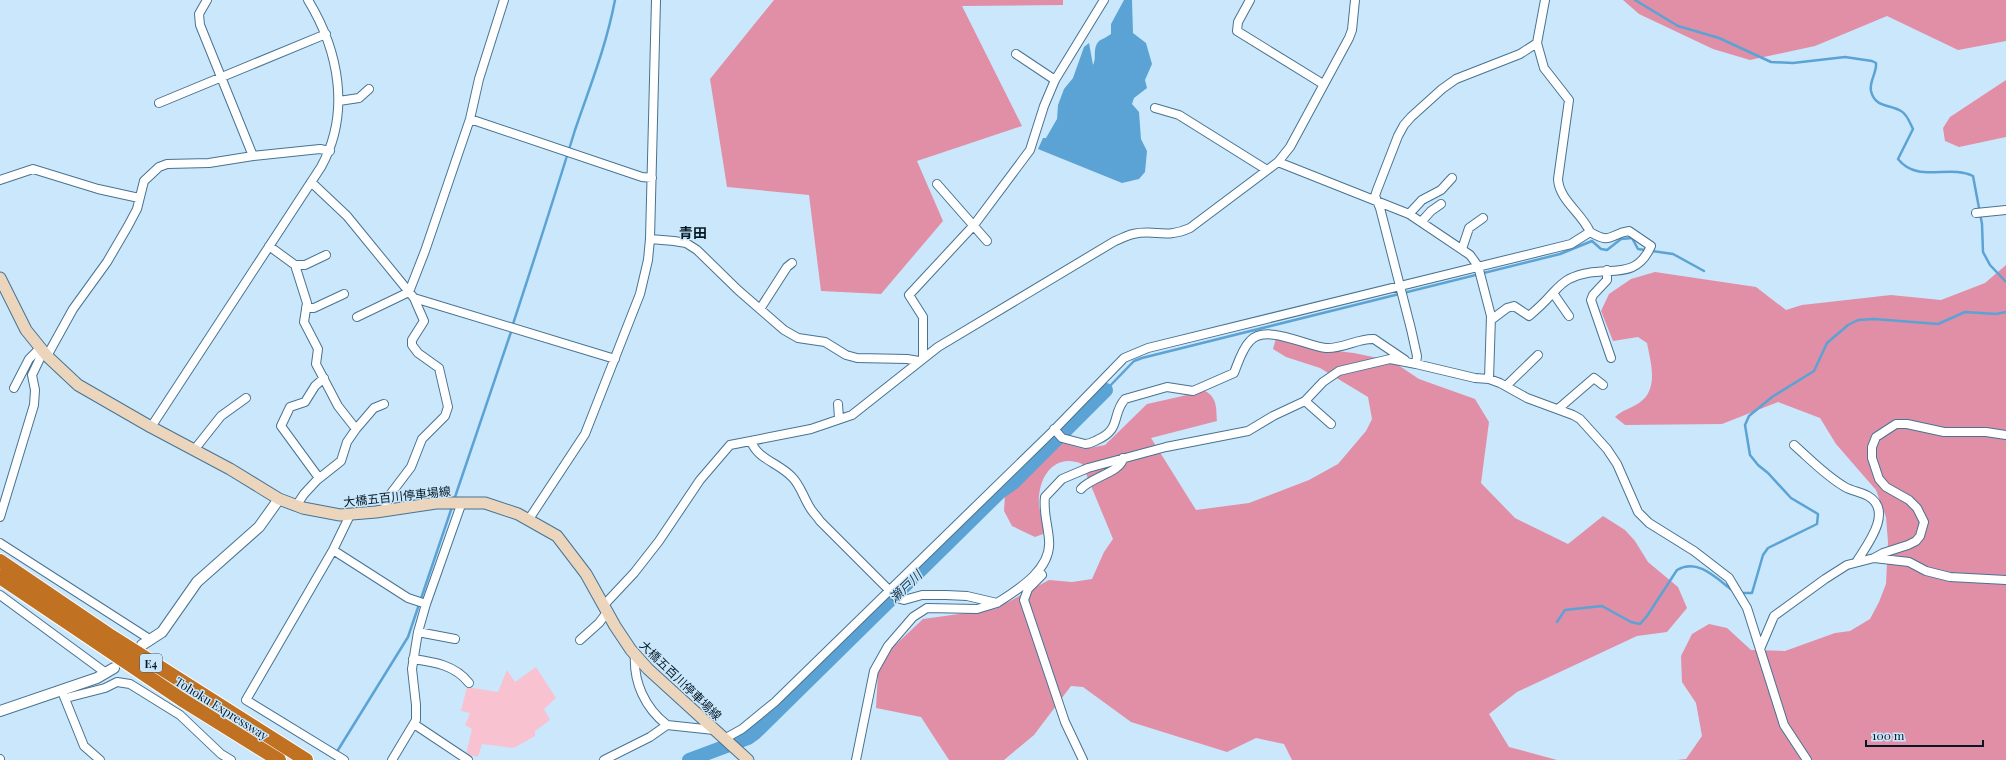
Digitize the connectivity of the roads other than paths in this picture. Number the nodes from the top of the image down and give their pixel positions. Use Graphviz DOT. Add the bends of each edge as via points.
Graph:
graph roads {
  1 [pos="207,0"];
  2 [pos="308,0"];
  3 [pos="504,0"];
  4 [pos="656,0"];
  5 [pos="1104,0"];
  6 [pos="1250,0"];
  7 [pos="1355,0"];
  8 [pos="1546,0"];
  9 [pos="326,34"];
  10 [pos="1537,43"];
  11 [pos="1016,54"];
  12 [pos="221,78"];
  13 [pos="1055,80"];
  14 [pos="1323,84"];
  15 [pos="369,89"];
  16 [pos="339,101"];
  17 [pos="159,103"];
  18 [pos="1155,108"];
  19 [pos="470,119"];
  20 [pos="330,151"];
  21 [pos="253,156"];
  22 [pos="1278,162"];
  23 [pos="1267,170"];
  24 [pos="652,178"];
  25 [pos="1452,178"];
  26 [pos="0,180"];
  27 [pos="311,182"];
  28 [pos="937,184"];
  29 [pos="139,198"];
  30 [pos="1376,201"];
  31 [pos="1441,204"];
  32 [pos="2006,210"];
  33 [pos="1978,213"];
  34 [pos="1409,214"];
  35 [pos="1483,218"];
  36 [pos="1422,222"];
  37 [pos="974,225"];
  38 [pos="1590,232"];
  39 [pos="650,239"];
  40 [pos="988,241"];
  41 [pos="270,246"];
  42 [pos="1462,249"];
  43 [pos="326,256"];
  44 [pos="792,263"];
  45 [pos="295,264"];
  46 [pos="1607,270"];
  47 [pos="1480,272"];
  48 [pos="0,278"];
  49 [pos="1400,291"];
  50 [pos="1553,293"];
  51 [pos="344,294"];
  52 [pos="411,295"];
  53 [pos="306,308"];
  54 [pos="760,308"];
  55 [pos="1569,316"];
  56 [pos="357,317"];
  57 [pos="1491,320"];
  58 [pos="43,352"];
  59 [pos="1538,355"];
  60 [pos="1611,358"];
  61 [pos="614,359"];
  62 [pos="921,360"];
  63 [pos="1408,362"];
  64 [pos="1416,364"];
  65 [pos="324,378"];
  66 [pos="1489,379"];
  67 [pos="1603,385"];
  68 [pos="1506,386"];
  69 [pos="14,388"];
  70 [pos="246,398"];
  71 [pos="1305,400"];
  72 [pos="384,404"];
  73 [pos="838,404"];
  74 [pos="1558,409"];
  75 [pos="839,418"];
  76 [pos="1331,424"];
  77 [pos="151,427"];
  78 [pos="356,429"];
  79 [pos="1054,430"];
  80 [pos="2006,435"];
  81 [pos="751,441"];
  82 [pos="1794,445"];
  83 [pos="194,450"];
  84 [pos="1123,458"];
  85 [pos="319,478"];
  86 [pos="1081,489"];
  87 [pos="279,499"];
  88 [pos="456,502"];
  89 [pos="296,506"];
  90 [pos="384,511"];
  91 [pos="350,515"];
  92 [pos="0,517"];
  93 [pos="529,519"];
  94 [pos="0,543"];
  95 [pos="333,550"];
  96 [pos="1874,558"];
  97 [pos="0,561"];
  98 [pos="1857,561"];
  99 [pos="1039,570"];
  100 [pos="0,577"];
  101 [pos="2006,580"];
  102 [pos="893,594"];
  103 [pos="0,595"];
  104 [pos="997,602"];
  105 [pos="422,603"];
  106 [pos="606,608"];
  107 [pos="418,632"];
  108 [pos="455,639"];
  109 [pos="580,640"];
  110 [pos="147,643"];
  111 [pos="1760,649"];
  112 [pos="635,654"];
  113 [pos="413,659"];
  114 [pos="110,670"];
  115 [pos="469,683"];
  116 [pos="63,694"];
  117 [pos="0,712"];
  118 [pos="414,724"];
  119 [pos="667,725"];
  120 [pos="714,730"];
  121 [pos="728,743"];
  122 [pos="100,760"];
  123 [pos="231,760"];
  124 [pos="279,760"];
  125 [pos="306,760"];
  126 [pos="344,760"];
  127 [pos="392,760"];
  128 [pos="468,760"];
  129 [pos="604,760"];
  130 [pos="748,760"];
  131 [pos="856,760"];
  132 [pos="1083,760"];
  133 [pos="1807,760"];
  1 -- 12 [label="street" via="201,9 199,21"];
  2 -- 9 [label="street"];
  3 -- 19 [label="street" via="479,79"];
  4 -- 24 [label="street"];
  5 -- 13 [label="street"];
  6 -- 14 [label="street" via="1238,22 1237,31"];
  7 -- 14 [label="street" via="1349,38"];
  8 -- 10 [label="street"];
  9 -- 12 [label="street"];
  9 -- 16 [label="street" via="338,80"];
  10 -- 30 [label="street" via="1520,54 1456,79 1411,118 1404,125 1394,145 1377,190"];
  10 -- 38 [label="street" via="1544,68 1569,100 1560,191"];
  11 -- 13 [label="street"];
  12 -- 17 [label="street"];
  12 -- 21 [label="street"];
  13 -- 37 [label="street" via="1030,150"];
  14 -- 22 [label="street" via="1290,146"];
  15 -- 16 [label="street" via="359,98"];
  16 -- 20 [label="street"];
  18 -- 23 [label="street" via="1179,115"];
  19 -- 24 [label="street" via="642,177"];
  19 -- 52 [label="street"];
  20 -- 21 [label="street" via="320,149"];
  20 -- 27 [label="street"];
  21 -- 29 [label="street" via="209,163 162,165 144,181"];
  22 -- 23 [label="street"];
  22 -- 30 [label="street"];
  23 -- 62 [label="street" via="1190,228 1173,235 1155,232 1133,234 1115,241 938,347"];
  24 -- 39 [label="street"];
  25 -- 34 [label="street" via="1441,190 1422,200"];
  26 -- 29 [label="street" via="33,169 98,190"];
  27 -- 41 [label="street"];
  27 -- 52 [label="street" via="344,212"];
  28 -- 37 [label="street"];
  29 -- 58 [label="street" via="137,209 117,246"];
  30 -- 34 [label="street"];
  30 -- 49 [label="street" via="1380,208"];
  31 -- 36 [label="street"];
  32 -- 33 [label="street"];
  34 -- 36 [label="street"];
  35 -- 42 [label="street" via="1469,228"];
  36 -- 42 [label="street"];
  37 -- 40 [label="street"];
  37 -- 62 [label="street" via="910,295 923,317"];
  38 -- 46 [label="street" via="1604,239 1611,239 1629,231 1651,246 1649,252 1633,268"];
  38 -- 47 [label="street" via="1571,244"];
  39 -- 54 [label="street" via="686,244 697,250"];
  39 -- 61 [label="street" via="640,294"];
  41 -- 45 [label="street"];
  41 -- 77 [label="street"];
  42 -- 47 [label="street" via="1470,255"];
  43 -- 45 [label="street" via="305,265"];
  44 -- 54 [label="street"];
  45 -- 53 [label="street"];
  46 -- 50 [label="street" via="1584,272 1568,279"];
  46 -- 60 [label="street" via="1607,280 1591,300"];
  47 -- 49 [label="street"];
  47 -- 57 [label="street"];
  48 -- 58 [label="main road, 大橋五百川停車場線" via="26,330"];
  49 -- 64 [label="street" via="1417,356"];
  49 -- 79 [label="street" via="1136,352 1124,358"];
  50 -- 55 [label="street"];
  50 -- 57 [label="street" via="1529,316 1514,306"];
  51 -- 53 [label="street" via="314,308"];
  52 -- 56 [label="street"];
  52 -- 61 [label="street"];
  52 -- 90 [label="street" via="424,321 412,340 412,345 418,353 439,368 448,407 444,416 422,439 411,467 389,496"];
  53 -- 65 [label="street" via="304,322 318,349 316,364"];
  54 -- 62 [label="street" via="784,330 798,338 825,342 846,355 857,358"];
  57 -- 66 [label="street"];
  58 -- 69 [label="street" via="29,359"];
  58 -- 77 [label="main road, 大橋五百川停車場線" via="78,385"];
  58 -- 92 [label="street" via="32,375 34,405"];
  59 -- 68 [label="street"];
  61 -- 93 [label="street" via="585,434"];
  62 -- 75 [label="street" via="852,415"];
  63 -- 64 [label="street"];
  63 -- 71 [label="street" via="1390,359 1339,371 1323,382"];
  63 -- 79 [label="street" via="1374,339 1324,348 1284,336 1259,336 1249,342 1231,376 1193,391 1167,387 1125,399 1113,429 1107,436 1085,444 1062,438"];
  64 -- 66 [label="street"];
  65 -- 78 [label="street" via="338,406"];
  65 -- 85 [label="street" via="315,386 305,402 290,407 281,426"];
  66 -- 68 [label="street"];
  67 -- 74 [label="street" via="1594,378"];
  68 -- 74 [label="street" via="1527,398"];
  70 -- 83 [label="street" via="220,416"];
  71 -- 76 [label="street"];
  71 -- 84 [label="street" via="1248,431"];
  72 -- 78 [label="street" via="374,408"];
  73 -- 75 [label="street"];
  74 -- 111 [label="street" via="1580,419 1607,449 1618,464 1638,512 1645,519 1729,578 1747,608"];
  75 -- 81 [label="street" via="811,429"];
  77 -- 83 [label="main road, 大橋五百川停車場線"];
  78 -- 85 [label="street" via="347,442 341,461"];
  79 -- 102 [label="street"];
  80 -- 96 [label="street" via="1986,432 1944,432 1902,424 1889,428 1876,437 1872,447 1872,458 1879,479 1886,487 1913,503 1924,522 1923,530 1916,541"];
  81 -- 102 [label="street" via="757,453 780,466 791,476 820,521"];
  81 -- 106 [label="street" via="730,445 713,464 686,499 659,541"];
  82 -- 98 [label="street" via="1829,476 1846,487 1868,496 1876,504 1879,521"];
  83 -- 87 [label="main road, 大橋五百川停車場線"];
  84 -- 86 [label="street" via="1123,464 1093,479"];
  84 -- 99 [label="street" via="1071,474 1062,479 1045,497 1044,511 1050,541 1046,560"];
  85 -- 89 [label="street"];
  87 -- 89 [label="main road, 大橋五百川停車場線"];
  87 -- 110 [label="street" via="259,527 197,582 162,632"];
  88 -- 90 [label="main road, 大橋五百川停車場線"];
  88 -- 93 [label="main road, 大橋五百川停車場線" via="486,503"];
  88 -- 105 [label="street"];
  89 -- 91 [label="main road, 大橋五百川停車場線" via="328,514"];
  90 -- 91 [label="main road, 大橋五百川停車場線"];
  91 -- 95 [label="street"];
  93 -- 106 [label="main road, 大橋五百川停車場線" via="557,536 586,574"];
  94 -- 110 [label="street"];
  95 -- 105 [label="street"];
  95 -- 126 [label="street" via="246,700"];
  96 -- 98 [label="street"];
  96 -- 101 [label="street" via="1909,562 1926,571 1950,577"];
  97 -- 125 [label="highway, Tohoku Expressway / E4" via="118,641"];
  98 -- 111 [label="street" via="1825,579 1774,616"];
  99 -- 104 [label="street" via="1013,593"];
  99 -- 132 [label="street" via="1042,575 1028,589 1024,600 1065,722"];
  100 -- 124 [label="highway, Tohoku Expressway / E4" via="181,699"];
  102 -- 104 [label="street" via="904,600 922,595 946,595"];
  102 -- 121 [label="street"];
  103 -- 114 [label="street"];
  104 -- 131 [label="street" via="978,609 927,608 913,617 888,646 874,671"];
  105 -- 107 [label="street"];
  106 -- 109 [label="street" via="599,623"];
  106 -- 112 [label="main road, 大橋五百川停車場線"];
  107 -- 108 [label="street"];
  107 -- 113 [label="street"];
  111 -- 133 [label="street" via="1784,725"];
  112 -- 119 [label="street" via="634,666 644,698 652,711"];
  112 -- 120 [label="main road, 大橋五百川停車場線"];
  113 -- 115 [label="street" via="436,663 458,671"];
  113 -- 118 [label="street" via="412,680 417,712"];
  114 -- 116 [label="street"];
  116 -- 117 [label="street"];
  116 -- 122 [label="street" via="84,746"];
  116 -- 123 [label="street" via="104,688 122,681 130,684 180,715 221,754"];
  118 -- 127 [label="street"];
  118 -- 128 [label="street"];
  119 -- 120 [label="street"];
  119 -- 129 [label="street" via="643,741"];
  120 -- 121 [label="main road, 大橋五百川停車場線"];
  121 -- 130 [label="main road, 大橋五百川停車場線"];
}
